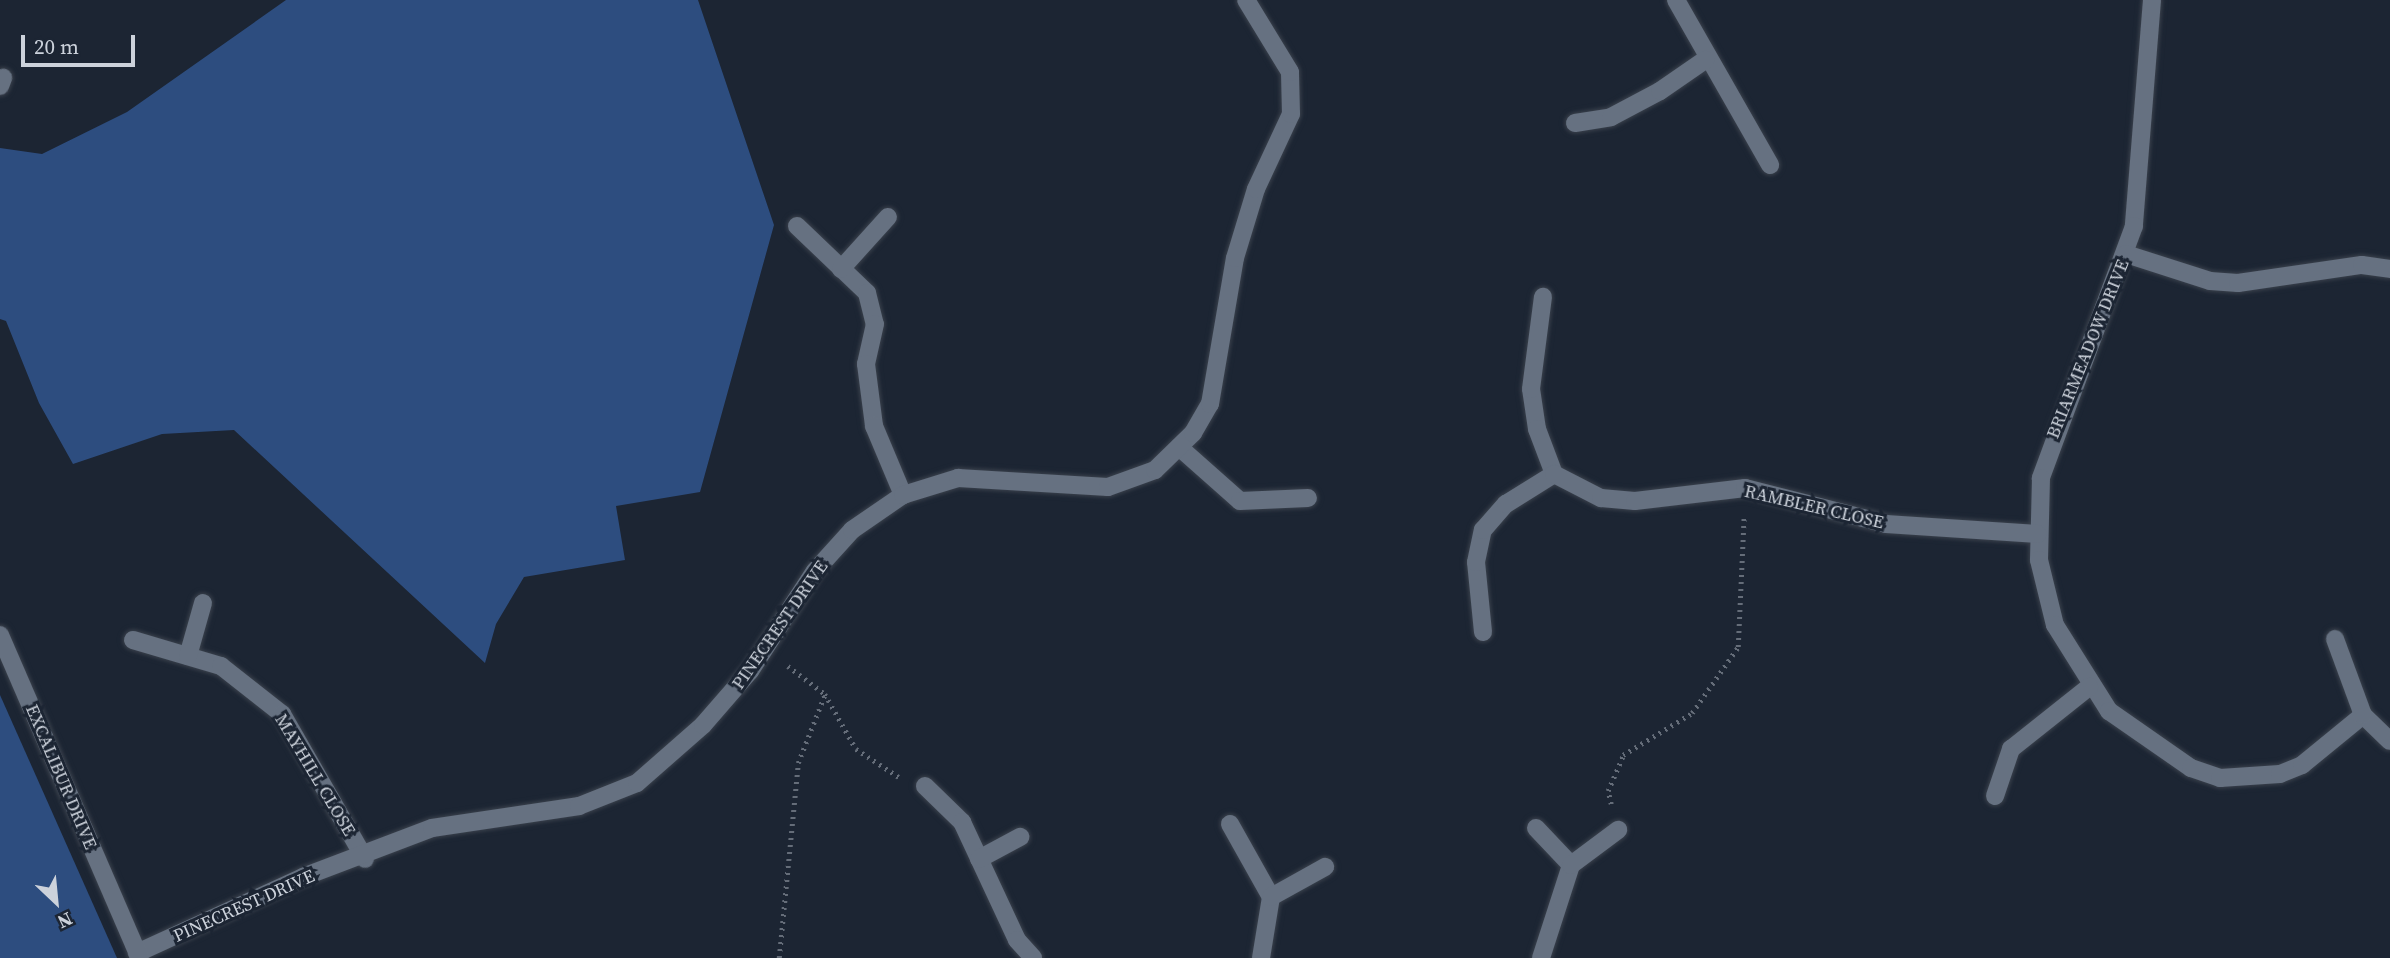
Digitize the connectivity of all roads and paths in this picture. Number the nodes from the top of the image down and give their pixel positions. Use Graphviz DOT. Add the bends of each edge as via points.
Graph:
graph roads {
  1 [pos="1246,0"];
  2 [pos="1676,0"];
  3 [pos="2152,0"];
  4 [pos="1705,60"];
  5 [pos="1574,123"];
  6 [pos="1770,165"];
  7 [pos="888,217"];
  8 [pos="797,226"];
  9 [pos="2126,254"];
  10 [pos="2390,268"];
  11 [pos="841,269"];
  12 [pos="1543,297"];
  13 [pos="1179,447"];
  14 [pos="1554,474"];
  15 [pos="1745,488"];
  16 [pos="903,495"];
  17 [pos="1308,498"];
  18 [pos="2038,534"];
  19 [pos="203,603"];
  20 [pos="1483,632"];
  21 [pos="0,635"];
  22 [pos="2335,639"];
  23 [pos="133,640"];
  24 [pos="765,648"];
  25 [pos="188,656"];
  26 [pos="2089,687"];
  27 [pos="825,694"];
  28 [pos="2363,715"];
  29 [pos="2390,741"];
  30 [pos="925,786"];
  31 [pos="1995,796"];
  32 [pos="1230,824"];
  33 [pos="1536,828"];
  34 [pos="1618,830"];
  35 [pos="1020,837"];
  36 [pos="365,859"];
  37 [pos="979,859"];
  38 [pos="1571,865"];
  39 [pos="1325,867"];
  40 [pos="1271,897"];
  41 [pos="138,955"];
  42 [pos="779,958"];
  43 [pos="1033,958"];
  44 [pos="1261,958"];
  45 [pos="1541,958"];
  1 -- 13 [label="street, PINECREST DRIVE" via="1290,72 1291,114 1255,189 1235,258 1210,404"];
  2 -- 4 [label="street"];
  3 -- 9 [label="street, BRIARMEADOW DRIVE" via="2139,189"];
  4 -- 5 [label="street" via="1611,117"];
  4 -- 6 [label="street"];
  7 -- 11 [label="street"];
  8 -- 11 [label="street"];
  9 -- 10 [label="street" via="2210,281 2238,283 2362,265"];
  9 -- 18 [label="street, BRIARMEADOW DRIVE" via="2050,440"];
  11 -- 16 [label="street" via="867,293 876,324 866,364 874,426"];
  12 -- 14 [label="street" via="1531,389 1537,429"];
  13 -- 16 [label="street, PINECREST DRIVE" via="1154,470 1108,487 958,478"];
  13 -- 17 [label="street" via="1240,501"];
  14 -- 15 [label="street, RAMBLER CLOSE" via="1601,498 1634,501"];
  14 -- 20 [label="street" via="1506,504 1483,530 1479,546"];
  15 -- 18 [label="street, RAMBLER CLOSE" via="1886,524"];
  15 -- 34 [label="path" via="1738,647 1692,713 1623,755 1608,791"];
  16 -- 24 [label="street, PINECREST DRIVE" via="852,530 815,571"];
  18 -- 26 [label="street, BRIARMEADOW DRIVE" via="2054,625"];
  19 -- 25 [label="street"];
  21 -- 41 [label="street, EXCALIBUR DRIVE"];
  22 -- 28 [label="street"];
  23 -- 25 [label="street, MAYHILL CLOSE"];
  24 -- 27 [label="path"];
  24 -- 36 [label="street, PINECREST DRIVE" via="703,725 637,783 579,807 432,828"];
  25 -- 36 [label="street, MAYHILL CLOSE" via="221,666 282,714"];
  26 -- 28 [label="street, BRIARMEADOW DRIVE" via="2164,754 2220,778 2251,779 2302,765"];
  26 -- 31 [label="street" via="2011,749"];
  27 -- 30 [label="path" via="856,749 883,771"];
  27 -- 42 [label="path" via="798,763"];
  28 -- 29 [label="street"];
  30 -- 37 [label="street" via="962,822"];
  32 -- 40 [label="street"];
  33 -- 38 [label="street"];
  34 -- 38 [label="street"];
  35 -- 37 [label="street"];
  36 -- 41 [label="street, PINECREST DRIVE" via="303,877"];
  37 -- 43 [label="street" via="1017,940"];
  38 -- 45 [label="street"];
  39 -- 40 [label="street"];
  40 -- 44 [label="street"];
}
